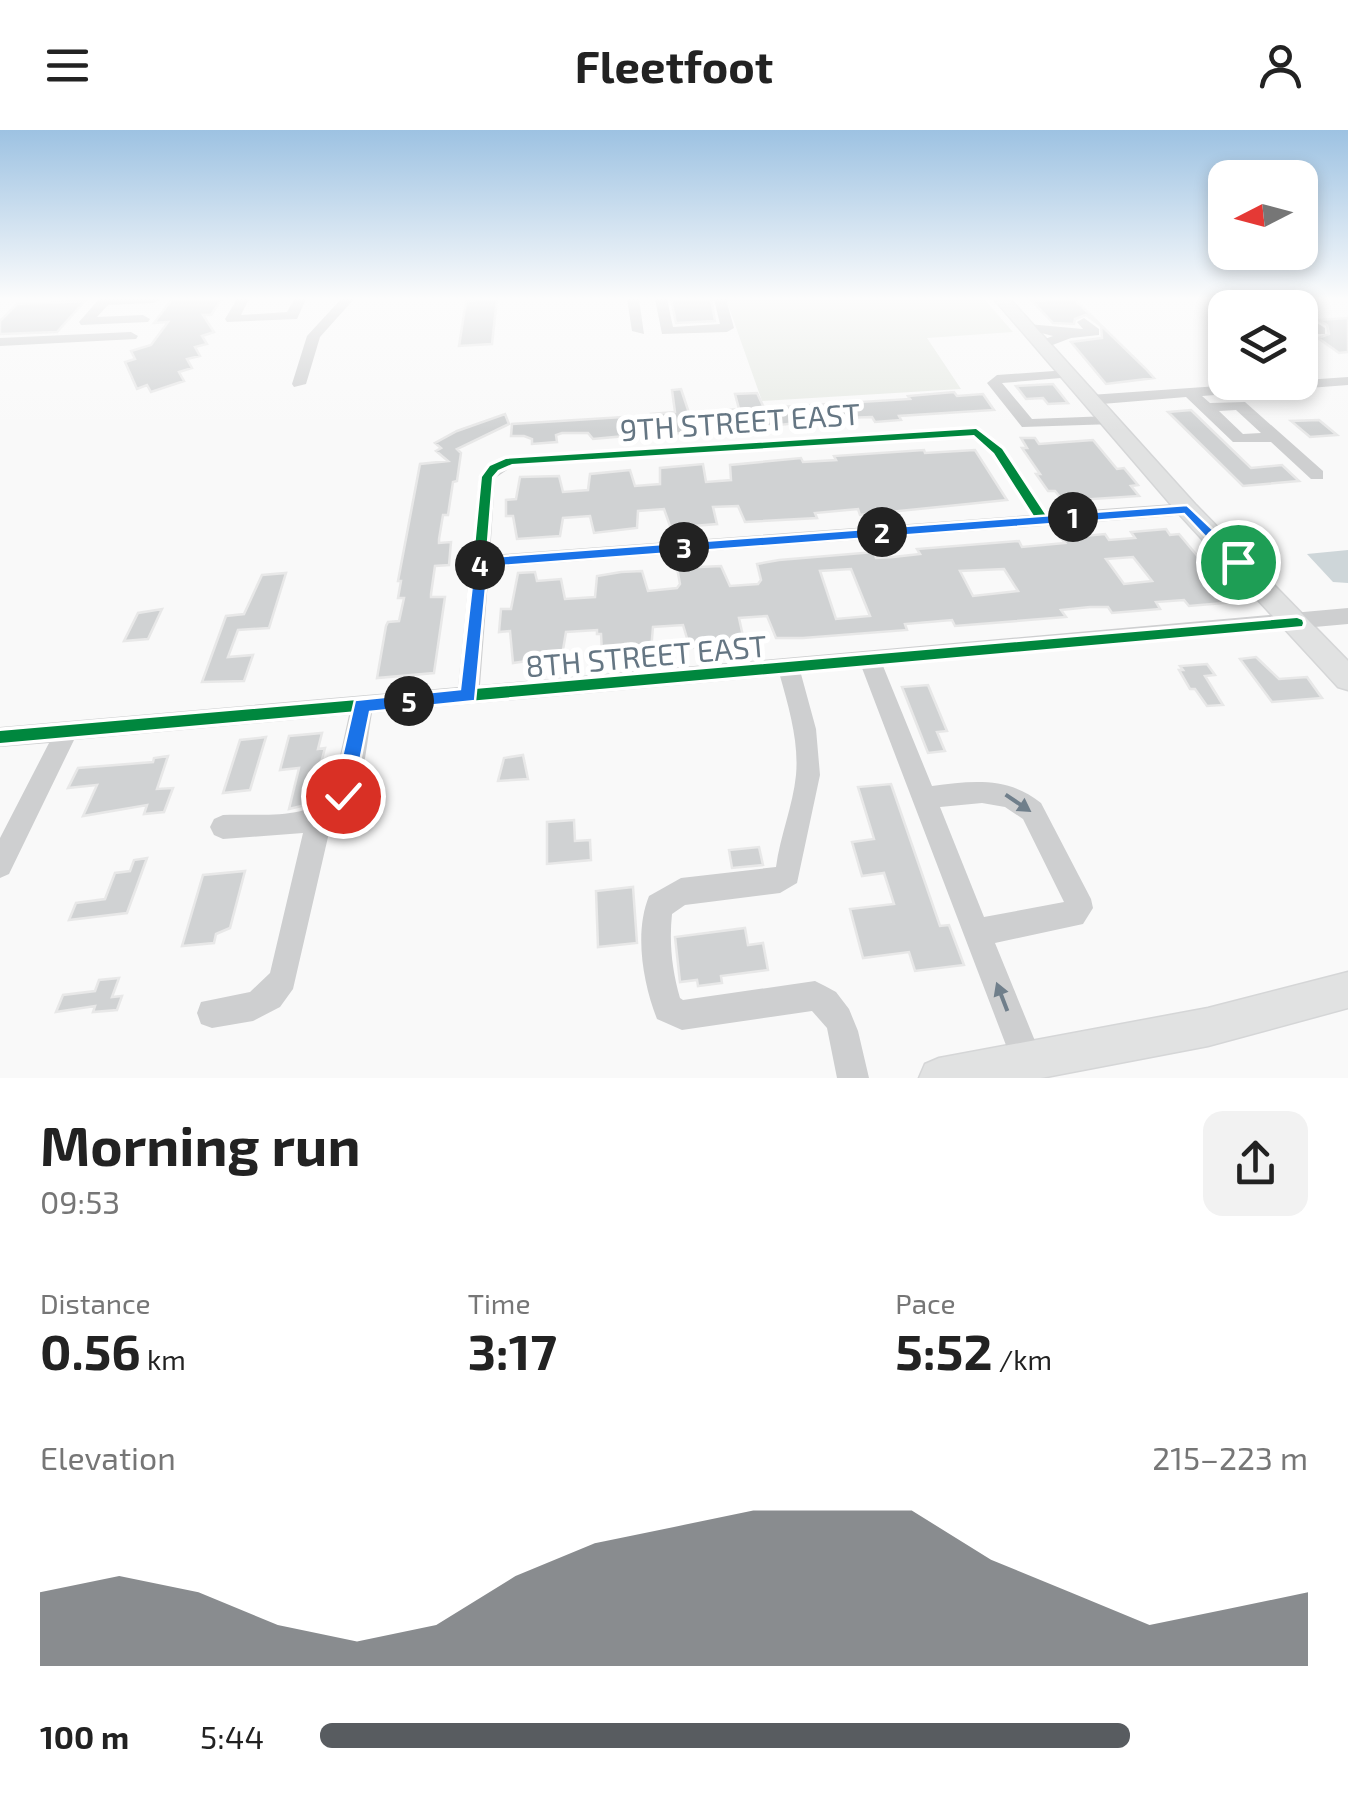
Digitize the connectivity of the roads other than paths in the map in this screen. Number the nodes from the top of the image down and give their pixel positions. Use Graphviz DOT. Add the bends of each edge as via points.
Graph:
graph roads {
  1 [pos="124,343"];
  2 [pos="312,343"];
  3 [pos="1046,343"];
  4 [pos="1042,345"];
  5 [pos="70,349"];
  6 [pos="1068,374"];
  7 [pos="1348,381"];
  8 [pos="299,384"];
  9 [pos="1189,392"];
  10 [pos="1090,400"];
  11 [pos="1206,408"];
  12 [pos="1109,421"];
  13 [pos="1275,437"];
  14 [pos="1316,475"];
  15 [pos="1187,510"];
  16 [pos="1042,520"];
  17 [pos="480,562"];
  18 [pos="1348,616"];
  19 [pos="1297,623"];
  20 [pos="870,660"];
  21 [pos="789,668"];
  22 [pos="1344,673"];
  23 [pos="468,695"];
  24 [pos="362,706"];
  25 [pos="67,732"];
  26 [pos="0,737"];
  27 [pos="925,798"];
  28 [pos="319,820"];
  29 [pos="224,827"];
  30 [pos="0,864"];
  31 [pos="977,932"];
  32 [pos="1348,990"];
  33 [pos="212,1013"];
  34 [pos="1028,1062"];
  35 [pos="963,1076"];
  36 [pos="853,1078"];
  1 -- 5 [label="street"];
  2 -- 8 [label="street"];
  3 -- 4 [label="street"];
  4 -- 6 [label="main road"];
  6 -- 10 [label="main road"];
  6 -- 12 [label="street" via="994,383 1028,424"];
  7 -- 9 [label="street"];
  9 -- 10 [label="street"];
  9 -- 11 [label="street"];
  10 -- 12 [label="main road"];
  11 -- 13 [label="street" via="1239,439"];
  11 -- 13 [label="street" via="1240,405"];
  12 -- 15 [label="main road"];
  13 -- 14 [label="street"];
  15 -- 16 [label="street"];
  15 -- 19 [label="main road"];
  16 -- 17 [label="street"];
  16 -- 17 [label="street, 9TH STREET EAST" via="988,438 976,432 510,461 487,477"];
  17 -- 23 [label="street"];
  18 -- 19 [label="street, 8TH STREET EAST"];
  19 -- 20 [label="street, 8TH STREET EAST"];
  19 -- 22 [label="main road"];
  20 -- 21 [label="street, 8TH STREET EAST"];
  20 -- 27 [label="street"];
  21 -- 23 [label="street, 8TH STREET EAST"];
  21 -- 36 [label="street" via="807,738 806,788 788,874 681,892 660,906 658,978 668,1008 682,1015 816,996 830,1002"];
  23 -- 24 [label="street, 8TH STREET EAST"];
  24 -- 25 [label="street, 8TH STREET EAST"];
  24 -- 28 [label="street" via="343,796"];
  25 -- 26 [label="street, 8TH STREET EAST"];
  25 -- 30 [label="street"];
  27 -- 31 [label="street"];
  27 -- 31 [label="street, one-way" via="1000,792 1022,801 1077,899 1073,914"];
  28 -- 29 [label="street"];
  28 -- 33 [label="street" via="283,979 273,997 254,1008"];
  34 -- 31 [label="street, one-way"];
  32 -- 34 [label="main road" via="1208,1027"];
  34 -- 35 [label="main road"];
}
